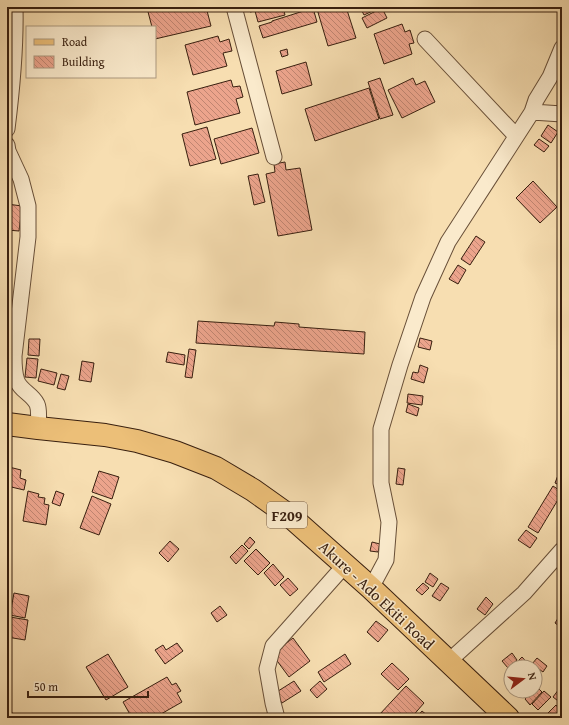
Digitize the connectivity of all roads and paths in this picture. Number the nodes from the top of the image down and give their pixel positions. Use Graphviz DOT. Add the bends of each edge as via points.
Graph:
graph roads {
  1 [pos="15,7"];
  2 [pos="234,7"];
  3 [pos="425,39"];
  4 [pos="562,48"];
  5 [pos="10,81"];
  6 [pos="532,112"];
  7 [pos="562,114"];
  8 [pos="7,130"];
  9 [pos="516,136"];
  10 [pos="7,145"];
  11 [pos="274,157"];
  12 [pos="7,424"];
  13 [pos="38,428"];
  14 [pos="562,550"];
  15 [pos="345,565"];
  16 [pos="370,588"];
  17 [pos="448,661"];
  18 [pos="277,718"];
  19 [pos="508,718"];
  1 -- 5 [label="street"];
  2 -- 11 [label="street"];
  3 -- 9 [label="street"];
  4 -- 6 [label="street"];
  5 -- 8 [label="street"];
  6 -- 7 [label="street"];
  6 -- 9 [label="street"];
  9 -- 16 [label="street" via="448,242 423,297 400,365 381,429 381,483 390,522 386,560"];
  10 -- 13 [label="street" via="21,179 28,206 28,237 14,356 15,374 21,388 37,404"];
  12 -- 13 [label="main road, Akure - Ado Ekiti Road / F209"];
  13 -- 15 [label="main road, Akure - Ado Ekiti Road / F209" via="137,441 216,468 291,517"];
  14 -- 17 [label="street" via="524,593"];
  15 -- 16 [label="main road, Akure - Ado Ekiti Road / F209"];
  15 -- 18 [label="street" via="273,646 268,669"];
  16 -- 17 [label="main road, Akure - Ado Ekiti Road / F209"];
  17 -- 19 [label="main road, Akure - Ado Ekiti Road / F209"];
}
